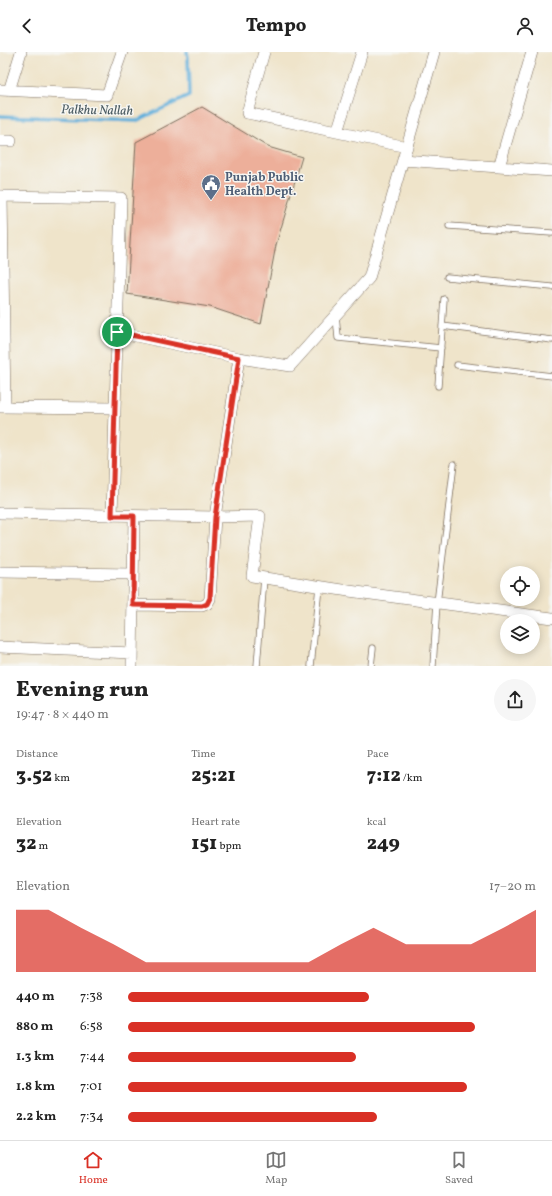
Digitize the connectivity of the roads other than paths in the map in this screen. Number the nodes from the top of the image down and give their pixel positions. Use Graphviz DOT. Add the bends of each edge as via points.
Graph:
graph roads {
  1 [pos="21,52"];
  2 [pos="122,52"];
  3 [pos="264,52"];
  4 [pos="362,52"];
  5 [pos="434,52"];
  6 [pos="532,52"];
  7 [pos="4,90"];
  8 [pos="337,132"];
  9 [pos="407,147"];
  10 [pos="403,160"];
  11 [pos="499,167"];
  12 [pos="552,171"];
  13 [pos="1,196"];
  14 [pos="449,226"];
  15 [pos="552,233"];
  16 [pos="447,277"];
  17 [pos="552,287"];
  18 [pos="444,299"];
  19 [pos="336,316"];
  20 [pos="442,326"];
  21 [pos="117,332"];
  22 [pos="552,340"];
  23 [pos="441,348"];
  24 [pos="239,358"];
  25 [pos="457,365"];
  26 [pos="552,376"];
  27 [pos="438,386"];
  28 [pos="2,407"];
  29 [pos="115,408"];
  30 [pos="454,464"];
  31 [pos="0,513"];
  32 [pos="112,516"];
  33 [pos="134,516"];
  34 [pos="215,517"];
  35 [pos="0,572"];
  36 [pos="133,574"];
  37 [pos="264,578"];
  38 [pos="319,587"];
  39 [pos="437,603"];
  40 [pos="133,605"];
  41 [pos="552,618"];
  42 [pos="0,648"];
  43 [pos="373,648"];
  44 [pos="132,653"];
  45 [pos="132,666"];
  46 [pos="257,666"];
  47 [pos="311,666"];
  48 [pos="371,666"];
  49 [pos="433,666"];
  1 -- 7 [label="street"];
  2 -- 7 [label="street" via="107,95"];
  3 -- 8 [label="street" via="247,113"];
  4 -- 8 [label="street"];
  5 -- 9 [label="street"];
  6 -- 11 [label="street"];
  8 -- 9 [label="street"];
  9 -- 10 [label="street"];
  10 -- 11 [label="street"];
  10 -- 19 [label="street" via="369,278"];
  11 -- 12 [label="street"];
  13 -- 21 [label="street" via="121,198"];
  13 -- 28 [label="street"];
  14 -- 15 [label="lane"];
  16 -- 17 [label="lane"];
  18 -- 20 [label="lane"];
  19 -- 23 [label="lane" via="338,338"];
  19 -- 24 [label="street" via="290,366"];
  20 -- 22 [label="lane"];
  20 -- 23 [label="lane"];
  21 -- 24 [label="street"];
  21 -- 29 [label="street"];
  23 -- 27 [label="lane"];
  24 -- 34 [label="street"];
  25 -- 26 [label="lane"];
  28 -- 29 [label="street"];
  29 -- 32 [label="street"];
  30 -- 39 [label="lane"];
  31 -- 32 [label="street"];
  32 -- 33 [label="street"];
  33 -- 34 [label="street"];
  33 -- 36 [label="street"];
  34 -- 37 [label="street" via="260,516 252,576"];
  34 -- 40 [label="street" via="210,598 207,604"];
  35 -- 36 [label="street"];
  36 -- 40 [label="street"];
  37 -- 38 [label="street"];
  37 -- 46 [label="lane"];
  38 -- 39 [label="street"];
  38 -- 47 [label="lane"];
  39 -- 41 [label="street"];
  39 -- 49 [label="lane"];
  40 -- 44 [label="street"];
  42 -- 44 [label="street"];
  43 -- 48 [label="lane"];
  44 -- 45 [label="street"];
}
